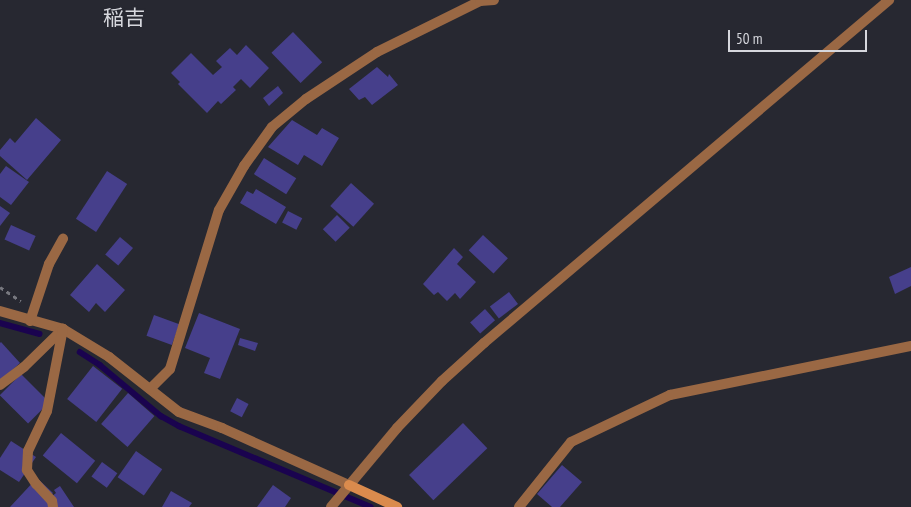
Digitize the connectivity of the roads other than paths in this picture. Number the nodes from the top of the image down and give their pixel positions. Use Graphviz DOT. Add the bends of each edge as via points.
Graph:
graph roads {
  1 [pos="494,0"];
  2 [pos="889,0"];
  3 [pos="480,1"];
  4 [pos="63,238"];
  5 [pos="0,311"];
  6 [pos="30,321"];
  7 [pos="64,329"];
  8 [pos="911,346"];
  9 [pos="0,385"];
  10 [pos="150,389"];
  11 [pos="349,485"];
  12 [pos="53,507"];
  13 [pos="331,507"];
  14 [pos="398,507"];
  15 [pos="519,507"];
  1 -- 3 [label="street"];
  2 -- 11 [label="street" via="484,343 397,428"];
  3 -- 10 [label="street" via="377,52 272,126 219,210 170,369"];
  4 -- 6 [label="street" via="49,264"];
  5 -- 6 [label="street"];
  6 -- 7 [label="street"];
  7 -- 9 [label="street"];
  7 -- 10 [label="street" via="109,357"];
  7 -- 12 [label="street" via="47,411 28,451 27,470 52,501"];
  8 -- 15 [label="street" via="670,395 571,442"];
  10 -- 11 [label="street" via="178,412 222,428"];
  11 -- 13 [label="street"];
  11 -- 14 [label="street"];
}
